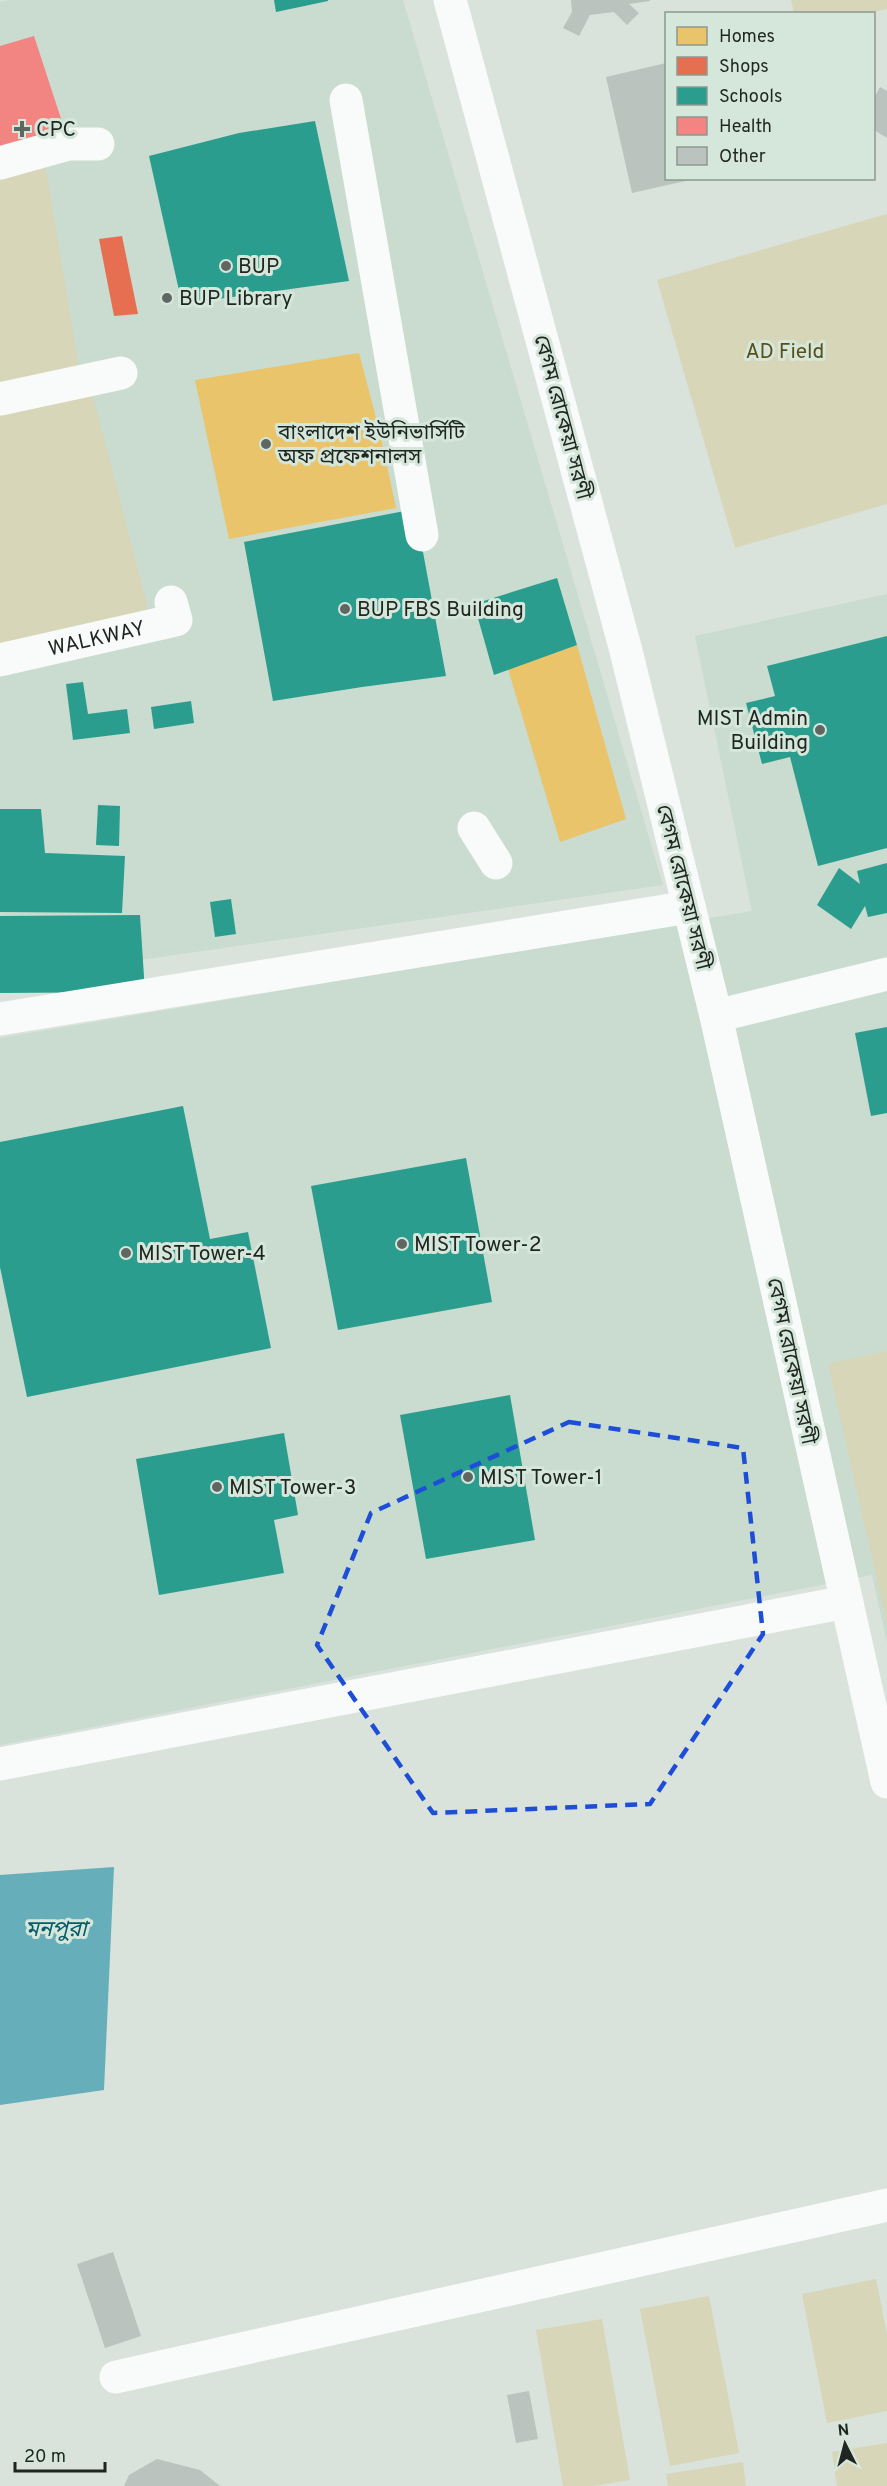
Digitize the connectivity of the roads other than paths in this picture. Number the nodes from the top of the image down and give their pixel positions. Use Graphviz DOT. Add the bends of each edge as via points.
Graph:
graph roads {
  1 [pos="450,0"];
  2 [pos="346,100"];
  3 [pos="98,144"];
  4 [pos="0,163"];
  5 [pos="121,373"];
  6 [pos="0,399"];
  7 [pos="422,535"];
  8 [pos="171,602"];
  9 [pos="0,660"];
  10 [pos="474,828"];
  11 [pos="496,864"];
  12 [pos="689,907"];
  13 [pos="887,974"];
  14 [pos="716,1016"];
  15 [pos="0,1019"];
  16 [pos="846,1602"];
  17 [pos="0,1764"];
  18 [pos="885,1764"];
  19 [pos="887,2205"];
  20 [pos="116,2377"];
  1 -- 12 [label="street, বেগম রোকেয়া সরণী" via="625,647"];
  2 -- 7 [label="street"];
  3 -- 4 [label="street" via="68,144"];
  5 -- 6 [label="street"];
  8 -- 9 [label="street, WALKWAY" via="176,620"];
  10 -- 11 [label="street"];
  12 -- 14 [label="street, বেগম রোকেয়া সরণী"];
  12 -- 15 [label="street"];
  13 -- 14 [label="street"];
  14 -- 16 [label="street, বেগম রোকেয়া সরণী"];
  16 -- 17 [label="street"];
  16 -- 18 [label="street, বেগম রোকেয়া সরণী"];
  19 -- 20 [label="street"];
}
